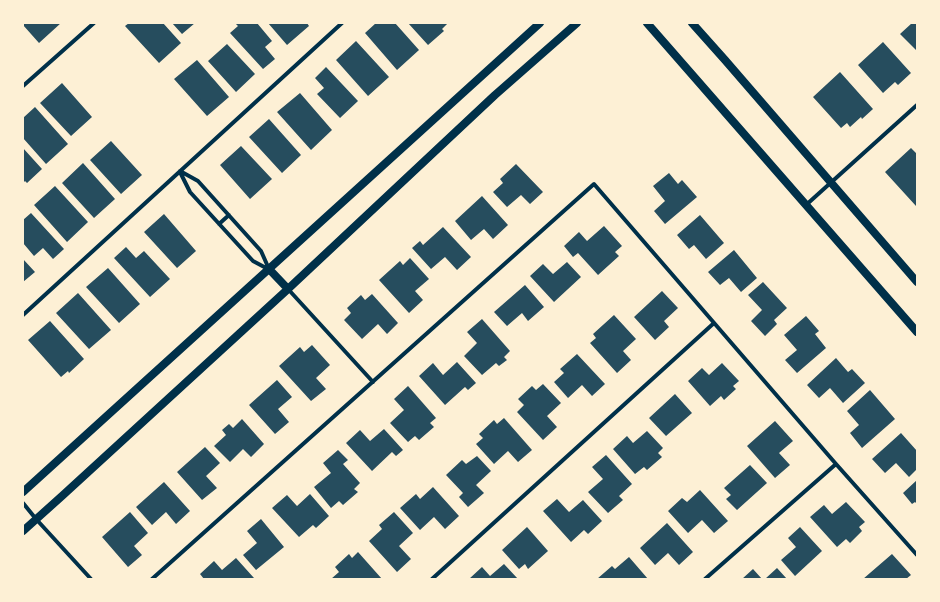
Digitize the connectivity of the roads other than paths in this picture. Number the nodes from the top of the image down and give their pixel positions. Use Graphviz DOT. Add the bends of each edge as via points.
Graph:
graph roads {
  1 [pos="94,23"];
  2 [pos="342,23"];
  3 [pos="540,23"];
  4 [pos="578,23"];
  5 [pos="647,23"];
  6 [pos="692,23"];
  7 [pos="23,86"];
  8 [pos="917,105"];
  9 [pos="180,172"];
  10 [pos="831,183"];
  11 [pos="806,205"];
  12 [pos="229,215"];
  13 [pos="219,224"];
  14 [pos="269,269"];
  15 [pos="917,282"];
  16 [pos="288,289"];
  17 [pos="23,315"];
  18 [pos="714,323"];
  19 [pos="917,332"];
  20 [pos="373,382"];
  21 [pos="836,464"];
  22 [pos="23,492"];
  23 [pos="23,503"];
  24 [pos="36,519"];
  25 [pos="23,531"];
  26 [pos="917,555"];
  27 [pos="91,579"];
  28 [pos="152,579"];
  29 [pos="432,579"];
  30 [pos="705,579"];
  1 -- 7 [label="street"];
  2 -- 9 [label="street"];
  3 -- 14 [label="main road"];
  4 -- 16 [label="main road" via="495,96"];
  5 -- 11 [label="main road"];
  6 -- 10 [label="main road"];
  8 -- 10 [label="street"];
  9 -- 12 [label="street" via="198,181"];
  9 -- 13 [label="street" via="190,192"];
  9 -- 17 [label="street"];
  10 -- 11 [label="street"];
  10 -- 15 [label="main road"];
  11 -- 19 [label="main road"];
  12 -- 13 [label="street"];
  12 -- 14 [label="street" via="261,251"];
  13 -- 14 [label="street" via="253,261"];
  14 -- 16 [label="main road"];
  14 -- 22 [label="main road"];
  16 -- 20 [label="street"];
  16 -- 24 [label="main road"];
  18 -- 20 [label="street" via="594,184"];
  18 -- 21 [label="street"];
  18 -- 29 [label="street"];
  20 -- 28 [label="street"];
  21 -- 26 [label="street"];
  21 -- 30 [label="street"];
  23 -- 24 [label="street"];
  24 -- 25 [label="main road"];
  24 -- 27 [label="street"];
}
